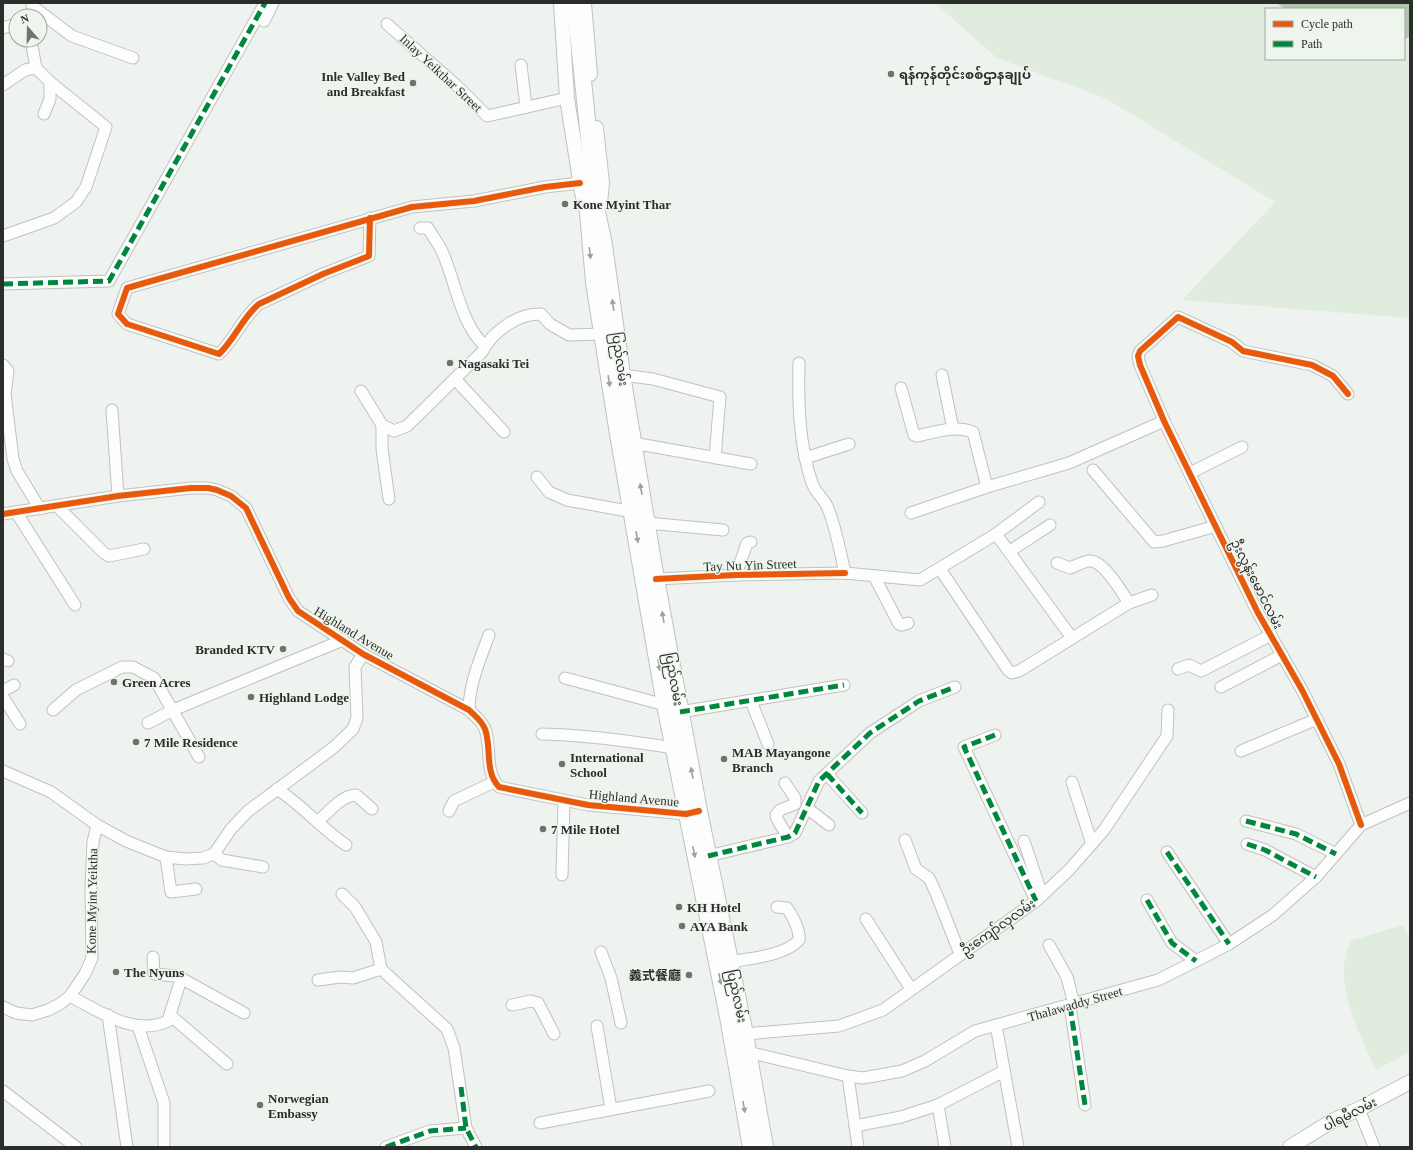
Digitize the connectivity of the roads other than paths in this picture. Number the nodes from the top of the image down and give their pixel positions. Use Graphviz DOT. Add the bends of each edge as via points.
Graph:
graph roads {
  1 [pos="264,3"];
  2 [pos="273,3"];
  3 [pos="561,3"];
  4 [pos="567,3"];
  5 [pos="575,3"];
  6 [pos="584,3"];
  7 [pos="48,19"];
  8 [pos="264,21"];
  9 [pos="387,24"];
  10 [pos="32,48"];
  11 [pos="133,58"];
  12 [pos="521,65"];
  13 [pos="36,68"];
  14 [pos="50,82"];
  15 [pos="3,85"];
  16 [pos="567,98"];
  17 [pos="526,107"];
  18 [pos="44,114"];
  19 [pos="580,183"];
  20 [pos="592,209"];
  21 [pos="370,218"];
  22 [pos="420,228"];
  23 [pos="3,236"];
  24 [pos="3,284"];
  25 [pos="602,334"];
  26 [pos="485,346"];
  27 [pos="799,362"];
  28 [pos="3,365"];
  29 [pos="622,375"];
  30 [pos="942,375"];
  31 [pos="455,379"];
  32 [pos="902,388"];
  33 [pos="361,390"];
  34 [pos="1348,394"];
  35 [pos="112,410"];
  36 [pos="1164,421"];
  37 [pos="382,425"];
  38 [pos="953,428"];
  39 [pos="504,432"];
  40 [pos="633,443"];
  41 [pos="849,444"];
  42 [pos="1242,447"];
  43 [pos="715,458"];
  44 [pos="805,458"];
  45 [pos="751,464"];
  46 [pos="1094,470"];
  47 [pos="1190,473"];
  48 [pos="537,477"];
  49 [pos="987,487"];
  50 [pos="118,496"];
  51 [pos="389,499"];
  52 [pos="1039,502"];
  53 [pos="57,506"];
  54 [pos="40,509"];
  55 [pos="16,512"];
  56 [pos="633,512"];
  57 [pos="911,513"];
  58 [pos="3,514"];
  59 [pos="647,523"];
  60 [pos="1050,525"];
  61 [pos="1216,526"];
  62 [pos="723,530"];
  63 [pos="996,534"];
  64 [pos="751,542"];
  65 [pos="144,549"];
  66 [pos="1010,551"];
  67 [pos="1057,563"];
  68 [pos="940,568"];
  69 [pos="845,573"];
  70 [pos="736,575"];
  71 [pos="874,576"];
  72 [pos="656,579"];
  73 [pos="1152,595"];
  74 [pos="1129,603"];
  75 [pos="75,604"];
  76 [pos="908,623"];
  77 [pos="489,635"];
  78 [pos="1271,635"];
  79 [pos="1072,638"];
  80 [pos="343,640"];
  81 [pos="363,654"];
  82 [pos="1282,655"];
  83 [pos="1178,670"];
  84 [pos="565,678"];
  85 [pos="14,685"];
  86 [pos="844,685"];
  87 [pos="955,687"];
  88 [pos="1221,687"];
  89 [pos="3,691"];
  90 [pos="3,697"];
  91 [pos="751,701"];
  92 [pos="665,705"];
  93 [pos="53,710"];
  94 [pos="173,710"];
  95 [pos="469,710"];
  96 [pos="1168,710"];
  97 [pos="680,712"];
  98 [pos="1317,719"];
  99 [pos="148,722"];
  100 [pos="20,724"];
  101 [pos="542,734"];
  102 [pos="995,735"];
  103 [pos="768,744"];
  104 [pos="674,748"];
  105 [pos="1241,751"];
  106 [pos="199,757"];
  107 [pos="3,771"];
  108 [pos="827,774"];
  109 [pos="494,782"];
  110 [pos="1072,782"];
  111 [pos="785,783"];
  112 [pos="277,789"];
  113 [pos="564,801"];
  114 [pos="1410,803"];
  115 [pos="807,808"];
  116 [pos="372,809"];
  117 [pos="449,810"];
  118 [pos="693,812"];
  119 [pos="862,813"];
  120 [pos="318,821"];
  121 [pos="1246,821"];
  122 [pos="829,825"];
  123 [pos="1361,825"];
  124 [pos="97,826"];
  125 [pos="788,837"];
  126 [pos="905,840"];
  127 [pos="1024,841"];
  128 [pos="1092,844"];
  129 [pos="1247,844"];
  130 [pos="346,845"];
  131 [pos="1167,852"];
  132 [pos="214,854"];
  133 [pos="1336,854"];
  134 [pos="708,856"];
  135 [pos="166,857"];
  136 [pos="263,867"];
  137 [pos="562,875"];
  138 [pos="1316,877"];
  139 [pos="196,889"];
  140 [pos="342,894"];
  141 [pos="1039,898"];
  142 [pos="1146,900"];
  143 [pos="777,908"];
  144 [pos="866,919"];
  145 [pos="1229,944"];
  146 [pos="1049,945"];
  147 [pos="601,952"];
  148 [pos="960,954"];
  149 [pos="153,957"];
  150 [pos="730,962"];
  151 [pos="1196,962"];
  152 [pos="381,969"];
  153 [pos="181,979"];
  154 [pos="318,980"];
  155 [pos="911,989"];
  156 [pos="70,996"];
  157 [pos="512,1005"];
  158 [pos="1072,1005"];
  159 [pos="3,1006"];
  160 [pos="244,1013"];
  161 [pos="108,1015"];
  162 [pos="169,1018"];
  163 [pos="621,1023"];
  164 [pos="996,1025"];
  165 [pos="138,1026"];
  166 [pos="596,1026"];
  167 [pos="554,1034"];
  168 [pos="745,1034"];
  169 [pos="742,1054"];
  170 [pos="227,1064"];
  171 [pos="1004,1071"];
  172 [pos="848,1076"];
  173 [pos="1410,1082"];
  174 [pos="3,1091"];
  175 [pos="709,1091"];
  176 [pos="938,1105"];
  177 [pos="1085,1105"];
  178 [pos="611,1109"];
  179 [pos="1359,1110"];
  180 [pos="540,1123"];
  181 [pos="855,1126"];
  182 [pos="466,1128"];
  183 [pos="76,1147"];
  184 [pos="127,1147"];
  185 [pos="164,1147"];
  186 [pos="386,1147"];
  187 [pos="476,1147"];
  188 [pos="751,1147"];
  189 [pos="764,1147"];
  190 [pos="858,1147"];
  191 [pos="945,1147"];
  192 [pos="1018,1147"];
  193 [pos="1290,1147"];
  194 [pos="1374,1147"];
  1 -- 24 [label="street" via="109,281"];
  2 -- 8 [label="street"];
  3 -- 16 [label="main road, ပြည်လမ်း"];
  4 -- 20 [label="highway, ပြည်လမ်း"];
  5 -- 20 [label="highway, ပြည်လမ်း"];
  6 -- 20 [label="main road, ပြည်လမ်း" via="602,183 601,200"];
  7 -- 11 [label="street" via="72,36"];
  9 -- 17 [label="street, Inlay Yeikthar Street" via="487,116"];
  10 -- 13 [label="street"];
  12 -- 17 [label="street"];
  13 -- 14 [label="street"];
  13 -- 15 [label="street" via="25,70"];
  14 -- 18 [label="street" via="50,99"];
  14 -- 23 [label="street" via="106,127 86,187 76,202 54,218"];
  16 -- 17 [label="street, Inlay Yeikthar Street"];
  16 -- 19 [label="main road, ပြည်လမ်း"];
  19 -- 20 [label="main road, ပြည်လမ်း"];
  19 -- 21 [label="street" via="474,200 412,206"];
  20 -- 25 [label="highway, ပြည်လမ်း, one-way" via="590,247"];
  29 -- 20 [label="highway, ပြည်လမ်း, one-way" via="604,245"];
  21 -- 21 [label="street" via="369,256 322,274 259,304 251,311 229,344 218,354 127,324 118,314 127,288"];
  22 -- 26 [label="street" via="428,228 441,249 468,321 477,339"];
  25 -- 26 [label="street" via="569,335 550,324 541,314 530,314 513,321"];
  25 -- 56 [label="highway, ပြည်လမ်း, one-way"];
  26 -- 31 [label="street"];
  27 -- 44 [label="street" via="798,386"];
  28 -- 54 [label="street" via="8,371 5,394 12,459"];
  29 -- 40 [label="highway, ပြည်လမ်း"];
  29 -- 43 [label="street" via="652,379 720,397"];
  30 -- 38 [label="street"];
  31 -- 37 [label="street" via="407,426 394,431"];
  31 -- 39 [label="street"];
  32 -- 38 [label="street" via="914,435"];
  33 -- 37 [label="street"];
  34 -- 36 [label="street, ဦးလွန်းမောင်လမ်း" via="1333,376 1312,365 1243,351 1232,342 1178,318 1140,351 1138,356"];
  35 -- 50 [label="street"];
  36 -- 47 [label="street, ဦးလွန်းမောင်လမ်း"];
  36 -- 49 [label="street" via="1069,463"];
  37 -- 51 [label="street" via="382,449"];
  38 -- 49 [label="street" via="964,428 973,432"];
  40 -- 43 [label="street"];
  59 -- 40 [label="highway, ပြည်လမ်း, one-way"];
  41 -- 44 [label="street"];
  42 -- 47 [label="street"];
  43 -- 45 [label="street"];
  44 -- 69 [label="street" via="812,485 826,505"];
  46 -- 61 [label="street" via="1154,542"];
  47 -- 61 [label="street, ဦးလွန်းမောင်လမ်း"];
  48 -- 56 [label="street" via="549,492 567,500"];
  49 -- 57 [label="street"];
  50 -- 53 [label="street, Highland Avenue"];
  50 -- 80 [label="street, Highland Avenue" via="208,488 232,496 246,508 293,605 298,611"];
  52 -- 63 [label="street, Tay Nu Yin Street"];
  53 -- 54 [label="street, Highland Avenue"];
  53 -- 65 [label="street" via="109,556"];
  54 -- 55 [label="street, Highland Avenue"];
  55 -- 58 [label="street, Highland Avenue"];
  55 -- 75 [label="street"];
  56 -- 92 [label="highway, ပြည်လမ်း, one-way"];
  59 -- 62 [label="street"];
  59 -- 72 [label="highway, ပြည်လမ်း"];
  60 -- 66 [label="street"];
  61 -- 78 [label="street, ဦးလွန်းမောင်လမ်း"];
  63 -- 66 [label="street"];
  63 -- 68 [label="street, Tay Nu Yin Street"];
  64 -- 70 [label="street" via="746,543"];
  66 -- 79 [label="street"];
  67 -- 74 [label="street" via="1070,568 1090,560 1096,562 1112,578"];
  68 -- 71 [label="street, Tay Nu Yin Street" via="920,580"];
  68 -- 79 [label="street" via="1012,673"];
  69 -- 70 [label="street, Tay Nu Yin Street"];
  69 -- 71 [label="street, Tay Nu Yin Street"];
  70 -- 72 [label="street, Tay Nu Yin Street"];
  71 -- 76 [label="street" via="899,624"];
  97 -- 72 [label="highway, ပြည်လမ်း, one-way"];
  73 -- 74 [label="street"];
  74 -- 79 [label="street"];
  77 -- 95 [label="street" via="474,679"];
  78 -- 82 [label="street, ဦးလွန်းမောင်လမ်း"];
  78 -- 83 [label="street" via="1201,671 1189,665"];
  80 -- 81 [label="street, Highland Avenue"];
  80 -- 94 [label="street"];
  81 -- 95 [label="street, Highland Avenue"];
  81 -- 112 [label="street" via="355,667 357,718 353,729 333,748"];
  82 -- 88 [label="street"];
  82 -- 98 [label="street, ဦးလွန်းမောင်လမ်း"];
  84 -- 92 [label="street"];
  85 -- 89 [label="street"];
  86 -- 91 [label="street"];
  87 -- 108 [label="street" via="919,701 870,733"];
  90 -- 100 [label="street"];
  91 -- 97 [label="street"];
  91 -- 103 [label="street"];
  92 -- 104 [label="highway, ပြည်လမ်း"];
  93 -- 94 [label="street" via="76,690 122,668 133,667 154,678"];
  94 -- 99 [label="street"];
  94 -- 106 [label="street"];
  95 -- 109 [label="street, Highland Avenue" via="486,730"];
  96 -- 128 [label="street, ဦးကျော်လှလမ်း" via="1167,736"];
  118 -- 97 [label="highway, ပြည်လမ်း, one-way"];
  98 -- 105 [label="street"];
  98 -- 123 [label="street, ဦးလွန်းမောင်လမ်း" via="1339,764"];
  101 -- 104 [label="street" via="610,737"];
  102 -- 141 [label="street" via="964,747"];
  104 -- 118 [label="highway, ပြည်လမ်း"];
  107 -- 124 [label="street" via="51,792"];
  108 -- 115 [label="street" via="819,782"];
  108 -- 119 [label="street"];
  109 -- 113 [label="street, Highland Avenue" via="499,787"];
  109 -- 117 [label="street" via="454,801"];
  110 -- 128 [label="street"];
  111 -- 125 [label="street" via="796,798 795,804 780,810 776,815"];
  112 -- 120 [label="street"];
  112 -- 132 [label="street" via="248,810"];
  113 -- 118 [label="street, Highland Avenue"];
  113 -- 137 [label="street"];
  114 -- 123 [label="street"];
  115 -- 122 [label="street"];
  115 -- 125 [label="street" via="795,833"];
  116 -- 120 [label="street" via="356,795 352,795"];
  118 -- 134 [label="highway, ပြည်လမ်း"];
  118 -- 169 [label="highway, ပြည်လမ်း, one-way"];
  120 -- 130 [label="street" via="330,834"];
  121 -- 133 [label="street" via="1296,834"];
  123 -- 133 [label="street, Thalawaddy Street"];
  124 -- 135 [label="street"];
  124 -- 156 [label="street, Kone Myint Yeiktha" via="93,842 91,888 92,958"];
  125 -- 134 [label="street"];
  126 -- 148 [label="street" via="916,869 929,878"];
  127 -- 141 [label="street"];
  128 -- 141 [label="street, ဦးကျော်လှလမ်း"];
  129 -- 138 [label="street" via="1266,850"];
  131 -- 145 [label="street"];
  132 -- 135 [label="street" via="203,858"];
  132 -- 136 [label="street" via="222,860"];
  133 -- 138 [label="street, Thalawaddy Street"];
  134 -- 150 [label="highway, ပြည်လမ်း"];
  135 -- 139 [label="street" via="171,892"];
  138 -- 145 [label="street, Thalawaddy Street" via="1273,915"];
  140 -- 152 [label="street" via="355,907 376,942"];
  141 -- 148 [label="street, ဦးကျော်လှလမ်း"];
  142 -- 151 [label="street" via="1172,943"];
  143 -- 150 [label="street" via="787,908 792,915 798,940 791,947 764,956"];
  144 -- 155 [label="street"];
  145 -- 151 [label="street, Thalawaddy Street"];
  146 -- 158 [label="street" via="1067,977"];
  147 -- 163 [label="street" via="611,978"];
  148 -- 155 [label="street, ဦးကျော်လှလမ်း"];
  149 -- 153 [label="street" via="154,974 177,976"];
  150 -- 168 [label="highway, ပြည်လမ်း"];
  151 -- 158 [label="street, Thalawaddy Street" via="1158,980"];
  152 -- 154 [label="street" via="353,978"];
  152 -- 182 [label="street" via="447,1029 454,1048"];
  153 -- 160 [label="street"];
  153 -- 162 [label="street"];
  155 -- 168 [label="street, ဦးကျော်လှလမ်း" via="883,1010 838,1026"];
  156 -- 159 [label="street, Kone Myint Yeiktha" via="60,1004 32,1015 16,1013"];
  156 -- 161 [label="street"];
  157 -- 167 [label="street" via="531,1000 538,1003"];
  158 -- 164 [label="street, Thalawaddy Street"];
  158 -- 177 [label="street"];
  161 -- 165 [label="street"];
  161 -- 184 [label="street"];
  162 -- 165 [label="street" via="159,1025"];
  162 -- 170 [label="street"];
  164 -- 171 [label="street"];
  164 -- 172 [label="street, Thalawaddy Street" via="975,1031 925,1061 902,1071 863,1078"];
  165 -- 185 [label="street" via="164,1103"];
  166 -- 178 [label="street"];
  168 -- 169 [label="highway, ပြည်လမ်း"];
  169 -- 172 [label="street, Thalawaddy Street"];
  169 -- 188 [label="highway, ပြည်လမ်း, one-way"];
  169 -- 189 [label="highway, ပြည်လမ်း"];
  171 -- 176 [label="street"];
  171 -- 192 [label="street"];
  172 -- 181 [label="street"];
  173 -- 179 [label="main road, ပါရမီလမ်း"];
  174 -- 183 [label="street"];
  175 -- 178 [label="street"];
  176 -- 181 [label="street"];
  176 -- 191 [label="street"];
  178 -- 180 [label="street"];
  179 -- 193 [label="main road, ပါရမီလမ်း" via="1332,1121"];
  179 -- 194 [label="street"];
  181 -- 190 [label="street"];
  182 -- 186 [label="street" via="430,1131"];
  182 -- 187 [label="street"];
}
